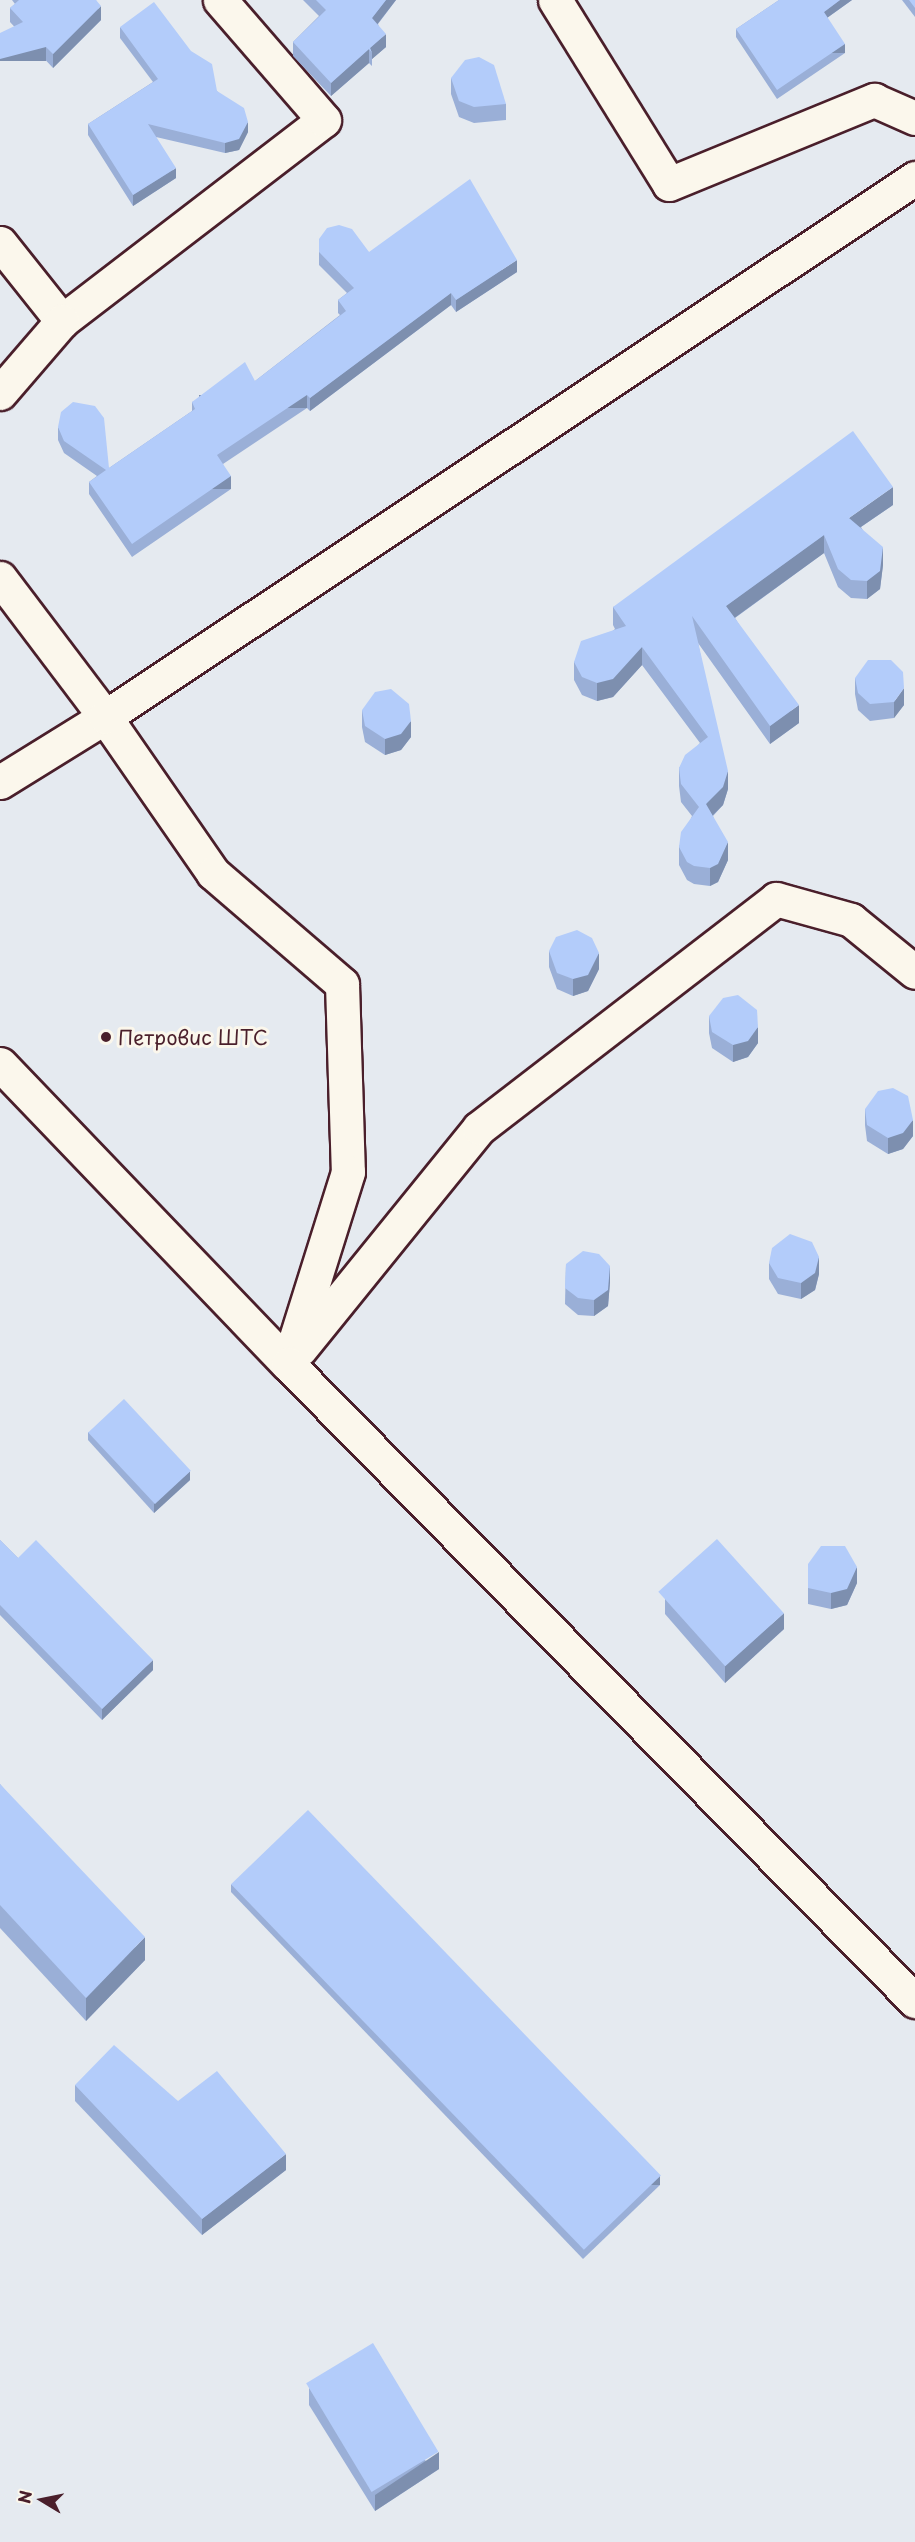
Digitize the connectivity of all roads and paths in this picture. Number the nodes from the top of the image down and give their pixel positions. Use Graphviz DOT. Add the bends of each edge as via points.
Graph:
graph roads {
  1 [pos="220,0"];
  2 [pos="555,0"];
  3 [pos="915,118"];
  4 [pos="915,178"];
  5 [pos="0,243"];
  6 [pos="62,321"];
  7 [pos="0,393"];
  8 [pos="0,578"];
  9 [pos="105,717"];
  10 [pos="0,782"];
  11 [pos="915,972"];
  12 [pos="0,1064"];
  13 [pos="288,1364"];
  14 [pos="915,2001"];
  1 -- 6 [label="main road" via="324,120"];
  2 -- 3 [label="main road" via="669,184 874,100"];
  4 -- 9 [label="main road"];
  5 -- 6 [label="main road"];
  6 -- 7 [label="main road"];
  8 -- 9 [label="main road"];
  9 -- 10 [label="main road"];
  9 -- 13 [label="main road" via="213,873 342,984 348,1172"];
  11 -- 13 [label="main road" via="851,920 776,899 479,1128"];
  12 -- 13 [label="main road"];
  13 -- 14 [label="main road"];
}
